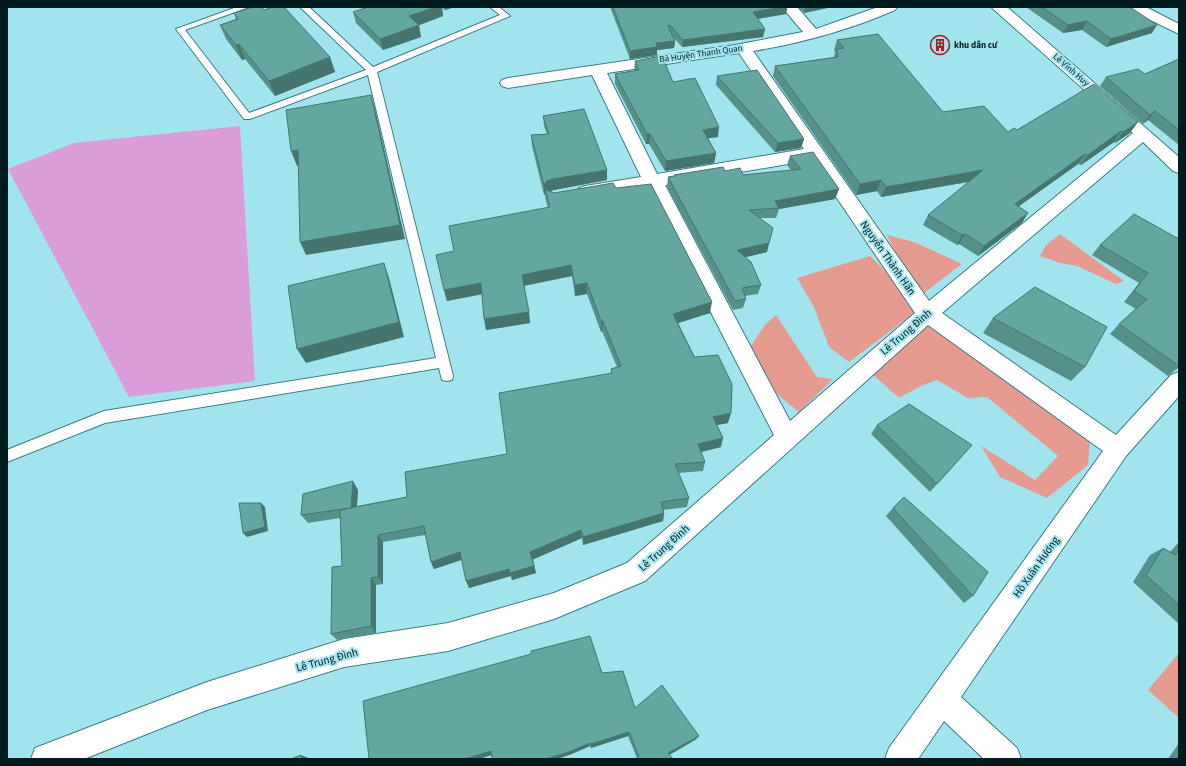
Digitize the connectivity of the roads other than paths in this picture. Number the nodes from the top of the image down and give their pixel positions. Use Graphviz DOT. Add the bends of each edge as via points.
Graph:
graph roads {
  1 [pos="245,7"];
  2 [pos="304,7"];
  3 [pos="494,7"];
  4 [pos="789,7"];
  5 [pos="890,7"];
  6 [pos="998,7"];
  7 [pos="1135,7"];
  8 [pos="1179,30"];
  9 [pos="813,34"];
  10 [pos="744,49"];
  11 [pos="597,69"];
  12 [pos="372,71"];
  13 [pos="508,83"];
  14 [pos="1143,133"];
  15 [pos="817,153"];
  16 [pos="1179,167"];
  17 [pos="652,181"];
  18 [pos="569,195"];
  19 [pos="927,314"];
  20 [pos="443,362"];
  21 [pos="447,376"];
  22 [pos="1179,381"];
  23 [pos="787,438"];
  24 [pos="1118,449"];
  25 [pos="7,456"];
  26 [pos="943,700"];
  27 [pos="46,759"];
  28 [pos="900,759"];
  29 [pos="1006,759"];
  1 -- 12 [label="lane" via="180,29 246,117"];
  2 -- 12 [label="lane"];
  3 -- 12 [label="lane" via="506,16"];
  4 -- 9 [label="street"];
  5 -- 9 [label="street, Bà Huyện Thanh Quan"];
  6 -- 14 [label="street, Lê Vĩnh Huy"];
  7 -- 8 [label="street"];
  9 -- 10 [label="street, Bà Huyện Thanh Quan"];
  10 -- 11 [label="street, Bà Huyện Thanh Quan"];
  10 -- 15 [label="street, Nguyễn Thành Hãn"];
  11 -- 13 [label="street, Bà Huyện Thanh Quan"];
  11 -- 17 [label="street"];
  12 -- 20 [label="lane"];
  14 -- 16 [label="street, Lê Vĩnh Huy"];
  14 -- 19 [label="street, Lê Trung Đình"];
  15 -- 17 [label="street"];
  15 -- 19 [label="street, Nguyễn Thành Hãn"];
  17 -- 18 [label="street"];
  17 -- 23 [label="street" via="659,190"];
  19 -- 23 [label="street, Lê Trung Đình"];
  19 -- 24 [label="street, Nguyễn Thành Hãn"];
  20 -- 21 [label="lane"];
  20 -- 25 [label="lane" via="104,417"];
  22 -- 24 [label="street, Hồ Xuân Hương"];
  23 -- 27 [label="street, Lê Trung Đình" via="636,572 554,606 448,637 344,653 314,662 207,696"];
  24 -- 26 [label="street, Hồ Xuân Hương"];
  26 -- 28 [label="street, Hồ Xuân Hương"];
  26 -- 29 [label="street"];
}
